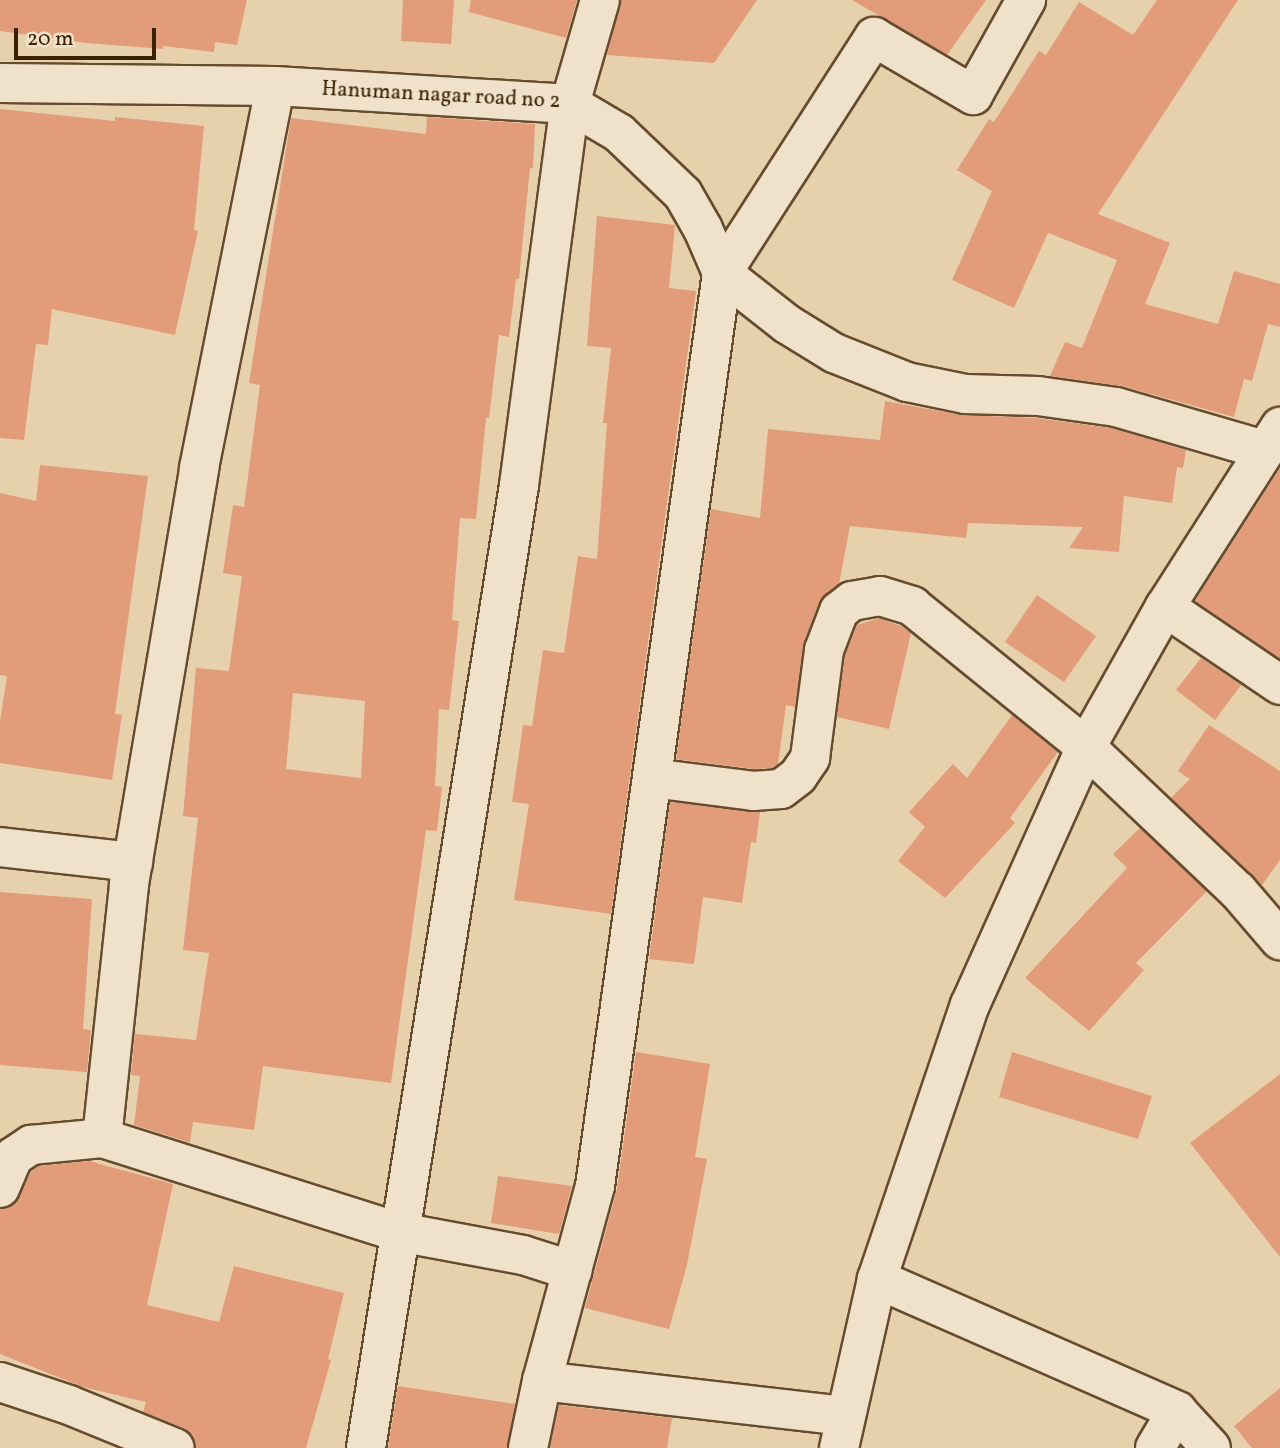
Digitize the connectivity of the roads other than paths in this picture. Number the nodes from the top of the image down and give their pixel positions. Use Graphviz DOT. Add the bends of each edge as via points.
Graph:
graph roads {
  1 [pos="600,0"];
  2 [pos="1026,0"];
  3 [pos="0,83"];
  4 [pos="275,86"];
  5 [pos="570,104"];
  6 [pos="722,273"];
  7 [pos="1272,438"];
  8 [pos="1165,607"];
  9 [pos="1280,685"];
  10 [pos="1086,747"];
  11 [pos="652,778"];
  12 [pos="0,847"];
  13 [pos="133,862"];
  14 [pos="1280,940"];
  15 [pos="102,1138"];
  16 [pos="0,1188"];
  17 [pos="399,1232"];
  18 [pos="573,1271"];
  19 [pos="877,1279"];
  20 [pos="542,1381"];
  21 [pos="0,1382"];
  22 [pos="1177,1411"];
  23 [pos="842,1432"];
  24 [pos="174,1448"];
  25 [pos="366,1448"];
  26 [pos="528,1448"];
  27 [pos="1155,1448"];
  28 [pos="1211,1448"];
  1 -- 5 [label="street"];
  2 -- 6 [label="street" via="973,95 874,37"];
  3 -- 4 [label="street, Hanuman nagar road no 2"];
  4 -- 5 [label="street, Hanuman nagar road no 2"];
  4 -- 13 [label="street" via="199,468"];
  5 -- 6 [label="street, Hanuman nagar road no 2" via="619,133 683,194"];
  5 -- 17 [label="street" via="519,485"];
  6 -- 7 [label="street, Hanuman nagar road no 2" via="834,353 907,382 965,394 1038,396 1116,407"];
  6 -- 11 [label="street"];
  7 -- 8 [label="street"];
  8 -- 9 [label="street"];
  8 -- 10 [label="street"];
  10 -- 11 [label="street" via="912,607 880,596 852,601 839,611 824,650 810,758 798,776 781,789 753,790"];
  10 -- 14 [label="street" via="1238,891"];
  10 -- 19 [label="street" via="970,1005"];
  11 -- 18 [label="street" via="595,1186"];
  12 -- 13 [label="street"];
  13 -- 15 [label="street"];
  15 -- 16 [label="street" via="31,1145 13,1157"];
  15 -- 17 [label="street"];
  17 -- 18 [label="street" via="523,1255"];
  17 -- 25 [label="street"];
  18 -- 20 [label="street"];
  19 -- 22 [label="street"];
  19 -- 23 [label="street"];
  20 -- 23 [label="street"];
  20 -- 26 [label="street"];
  21 -- 24 [label="street"];
  22 -- 27 [label="street"];
  22 -- 28 [label="street"];
}
